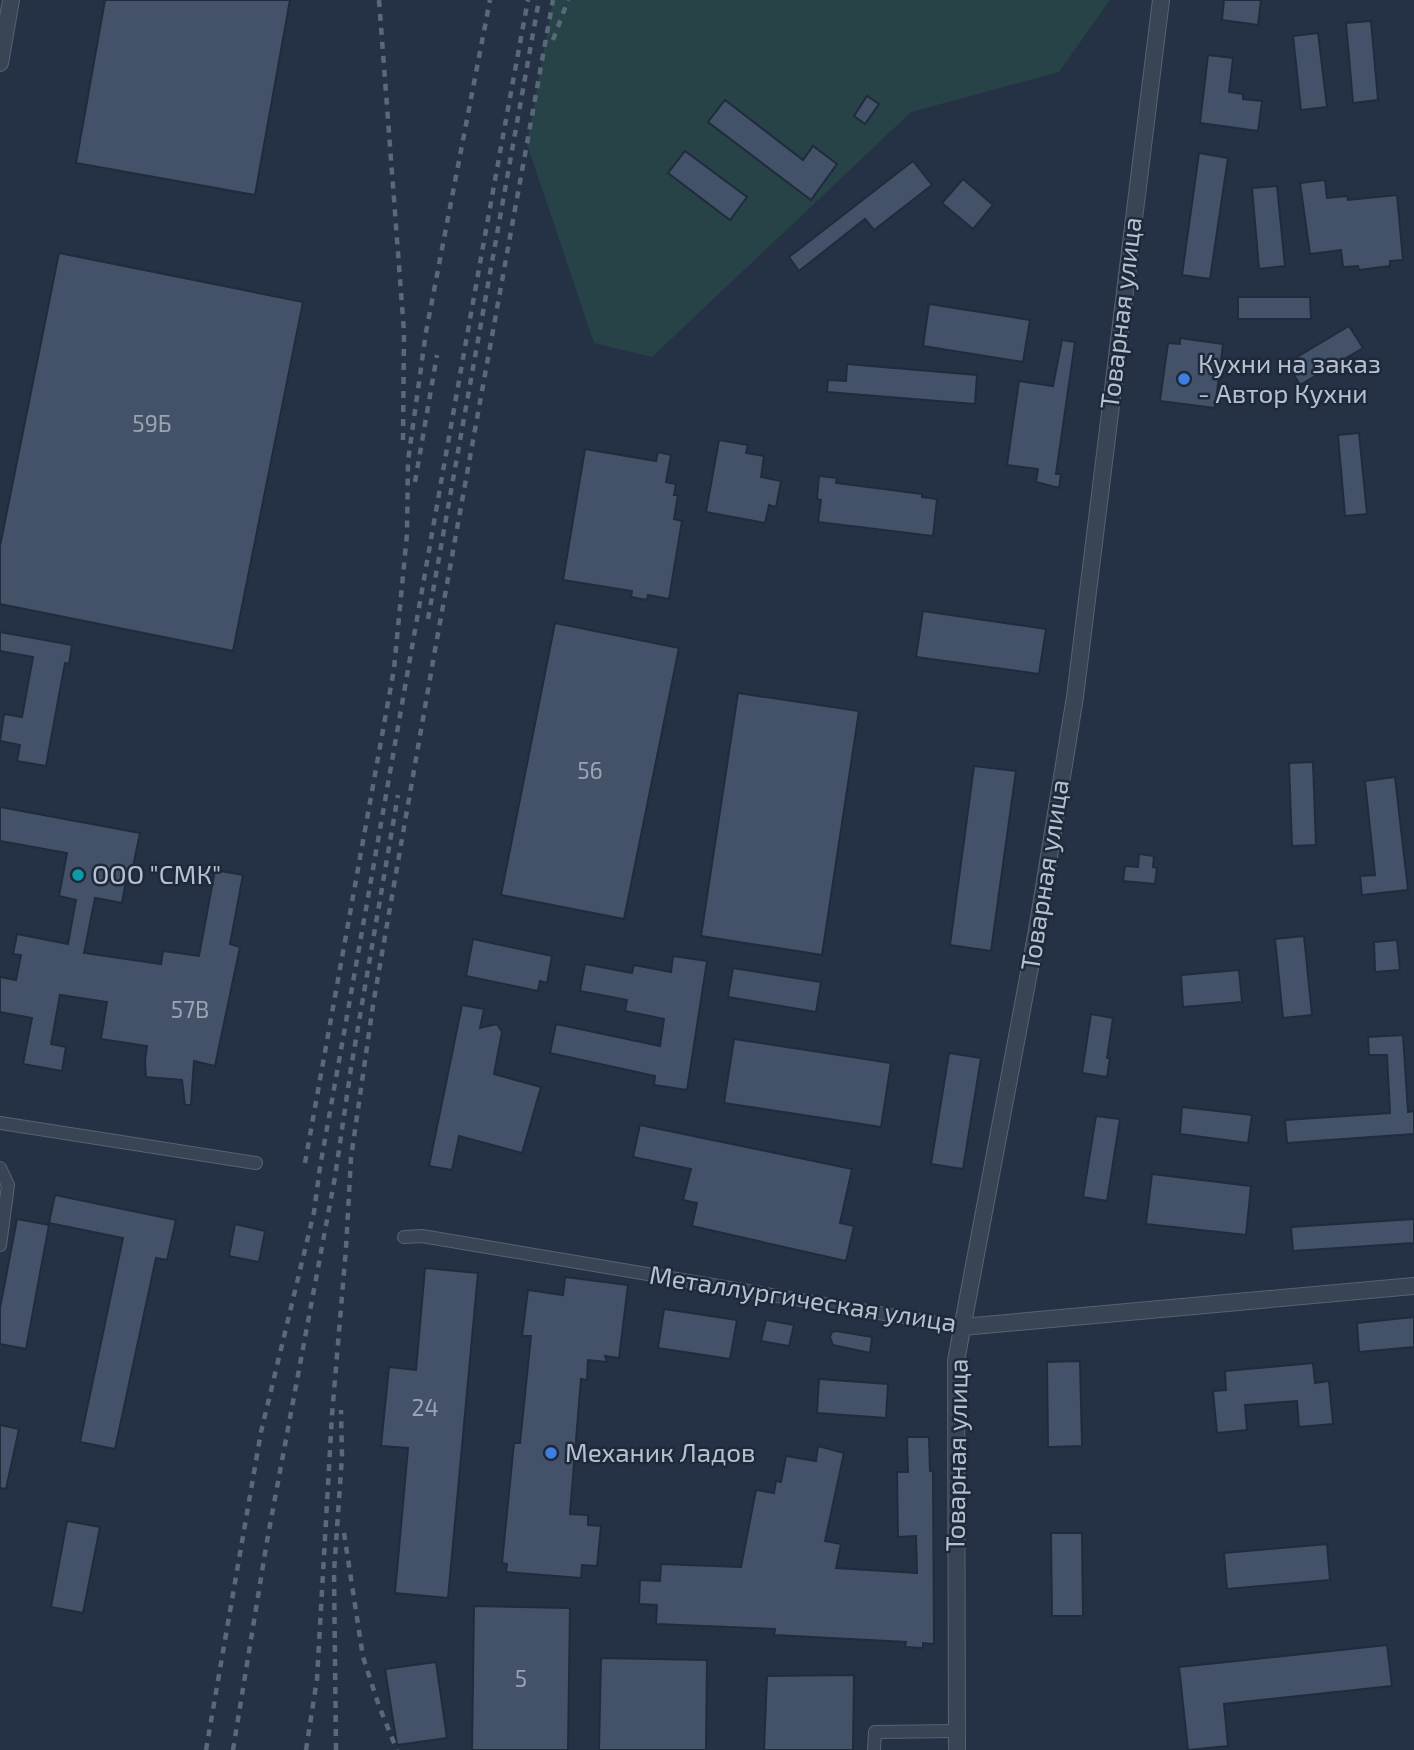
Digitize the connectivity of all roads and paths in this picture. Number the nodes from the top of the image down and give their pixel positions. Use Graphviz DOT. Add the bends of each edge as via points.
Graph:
graph roads {
  1 [pos="11,0"];
  2 [pos="1161,0"];
  3 [pos="0,63"];
  4 [pos="0,1123"];
  5 [pos="256,1163"];
  6 [pos="0,1168"];
  7 [pos="404,1237"];
  8 [pos="0,1245"];
  9 [pos="1414,1286"];
  10 [pos="962,1327"];
  11 [pos="957,1731"];
  12 [pos="874,1750"];
  13 [pos="957,1750"];
  1 -- 3 [label="street"];
  2 -- 10 [label="street, Товарная улица" via="1075,697 1037,930"];
  4 -- 5 [label="street"];
  6 -- 8 [label="street" via="8,1185"];
  7 -- 10 [label="street, Металлургическая улица" via="422,1236"];
  9 -- 10 [label="street, Металлургическая улица"];
  10 -- 11 [label="street, Товарная улица" via="956,1361"];
  11 -- 12 [label="street" via="875,1732"];
  11 -- 13 [label="street, Товарная улица"];
}
